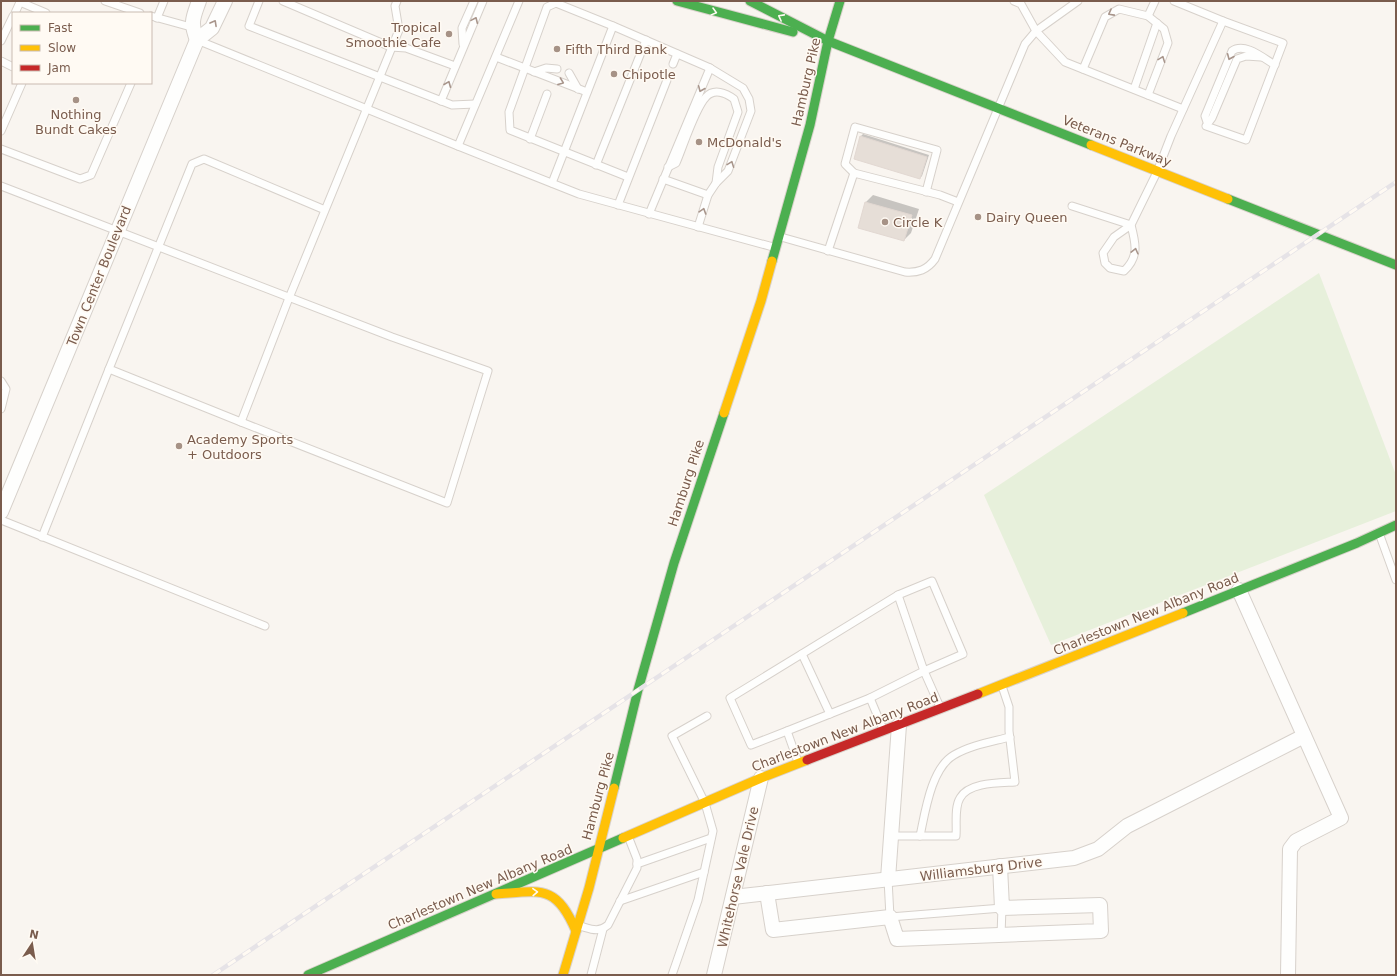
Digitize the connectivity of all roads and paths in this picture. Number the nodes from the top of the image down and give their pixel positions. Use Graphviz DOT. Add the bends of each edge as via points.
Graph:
graph roads {
  1 [pos="105,1"];
  2 [pos="164,1"];
  3 [pos="200,1"];
  4 [pos="225,1"];
  5 [pos="259,1"];
  6 [pos="283,1"];
  7 [pos="397,1"];
  8 [pos="474,1"];
  9 [pos="483,1"];
  10 [pos="519,1"];
  11 [pos="677,1"];
  12 [pos="750,1"];
  13 [pos="840,1"];
  14 [pos="1014,1"];
  15 [pos="1078,1"];
  16 [pos="1155,1"];
  17 [pos="1174,1"];
  18 [pos="20,2"];
  19 [pos="1022,3"];
  20 [pos="15,12"];
  21 [pos="44,12"];
  22 [pos="137,12"];
  23 [pos="1148,16"];
  24 [pos="154,17"];
  25 [pos="12,18"];
  26 [pos="1223,21"];
  27 [pos="1157,23"];
  28 [pos="613,26"];
  29 [pos="192,27"];
  30 [pos="1036,31"];
  31 [pos="1,40"];
  32 [pos="196,40"];
  33 [pos="646,40"];
  34 [pos="828,42"];
  35 [pos="463,46"];
  36 [pos="391,47"];
  37 [pos="677,54"];
  38 [pos="496,57"];
  39 [pos="1261,57"];
  40 [pos="1,62"];
  41 [pos="673,64"];
  42 [pos="1275,65"];
  43 [pos="455,66"];
  44 [pos="12,67"];
  45 [pos="710,68"];
  46 [pos="525,69"];
  47 [pos="557,69"];
  48 [pos="1083,69"];
  49 [pos="534,72"];
  50 [pos="568,73"];
  51 [pos="379,78"];
  52 [pos="667,80"];
  53 [pos="22,84"];
  54 [pos="131,84"];
  55 [pos="578,89"];
  56 [pos="1134,89"];
  57 [pos="587,92"];
  58 [pos="546,94"];
  59 [pos="1148,95"];
  60 [pos="441,101"];
  61 [pos="475,104"];
  62 [pos="998,108"];
  63 [pos="1183,108"];
  64 [pos="366,109"];
  65 [pos="1206,124"];
  66 [pos="1,131"];
  67 [pos="530,138"];
  68 [pos="458,146"];
  69 [pos="1,149"];
  70 [pos="564,152"];
  71 [pos="596,165"];
  72 [pos="668,167"];
  73 [pos="1157,172"];
  74 [pos="854,173"];
  75 [pos="628,177"];
  76 [pos="663,179"];
  77 [pos="552,183"];
  78 [pos="716,183"];
  79 [pos="1,186"];
  80 [pos="926,192"];
  81 [pos="708,195"];
  82 [pos="958,202"];
  83 [pos="618,205"];
  84 [pos="1072,206"];
  85 [pos="325,210"];
  86 [pos="650,214"];
  87 [pos="1131,225"];
  88 [pos="698,227"];
  89 [pos="117,232"];
  90 [pos="778,236"];
  91 [pos="158,246"];
  92 [pos="775,248"];
  93 [pos="828,250"];
  94 [pos="1396,265"];
  95 [pos="289,298"];
  96 [pos="110,369"];
  97 [pos="1,381"];
  98 [pos="1,409"];
  99 [pos="241,422"];
  100 [pos="2,506"];
  101 [pos="1,520"];
  102 [pos="1396,525"];
  103 [pos="1379,533"];
  104 [pos="42,536"];
  105 [pos="1395,572"];
  106 [pos="1396,580"];
  107 [pos="1239,590"];
  108 [pos="898,595"];
  109 [pos="265,626"];
  110 [pos="802,654"];
  111 [pos="924,671"];
  112 [pos="1002,685"];
  113 [pos="870,698"];
  114 [pos="940,709"];
  115 [pos="830,714"];
  116 [pos="707,716"];
  117 [pos="899,725"];
  118 [pos="787,731"];
  119 [pos="884,731"];
  120 [pos="1304,736"];
  121 [pos="1010,737"];
  122 [pos="799,764"];
  123 [pos="761,778"];
  124 [pos="705,803"];
  125 [pos="628,836"];
  126 [pos="891,836"];
  127 [pos="920,836"];
  128 [pos="711,838"];
  129 [pos="597,850"];
  130 [pos="637,864"];
  131 [pos="1000,866"];
  132 [pos="704,872"];
  133 [pos="888,879"];
  134 [pos="767,893"];
  135 [pos="496,894"];
  136 [pos="733,897"];
  137 [pos="620,901"];
  138 [pos="1002,908"];
  139 [pos="890,917"];
  140 [pos="577,928"];
  141 [pos="603,929"];
  142 [pos="1001,935"];
  143 [pos="308,975"];
  144 [pos="563,975"];
  145 [pos="591,975"];
  146 [pos="672,975"];
  147 [pos="714,975"];
  148 [pos="1288,975"];
  1 -- 22 [label="lane"];
  2 -- 24 [label="lane"];
  3 -- 29 [label="street"];
  32 -- 4 [label="street, one-way" via="212,28"];
  5 -- 51 [label="lane" via="249,26"];
  6 -- 36 [label="lane"];
  7 -- 36 [label="lane" via="395,6 399,30"];
  8 -- 35 [label="lane" via="462,28"];
  35 -- 9 [label="lane, one-way"];
  10 -- 38 [label="lane"];
  11 -- 34 [label="main road, Veterans Parkway, one-way"];
  34 -- 12 [label="main road, Veterans Parkway, one-way"];
  13 -- 34 [label="main road, Hamburg Pike"];
  14 -- 19 [label="lane"];
  15 -- 30 [label="lane"];
  16 -- 23 [label="lane"];
  17 -- 26 [label="lane"];
  18 -- 20 [label="lane"];
  18 -- 21 [label="lane"];
  19 -- 30 [label="lane"];
  23 -- 27 [label="lane"];
  23 -- 48 [label="lane, one-way" via="1119,9 1104,16"];
  24 -- 29 [label="lane"];
  25 -- 31 [label="lane"];
  26 -- 42 [label="lane" via="1283,43"];
  26 -- 63 [label="lane"];
  27 -- 56 [label="lane"];
  59 -- 27 [label="lane, one-way" via="1168,43 1164,29"];
  28 -- 33 [label="lane"];
  28 -- 46 [label="lane" via="556,4 547,7"];
  28 -- 57 [label="lane"];
  29 -- 32 [label="street"];
  30 -- 48 [label="lane" via="1065,62"];
  30 -- 62 [label="lane" via="1025,44"];
  32 -- 64 [label="lane"];
  32 -- 89 [label="street, Town Center Boulevard"];
  33 -- 37 [label="lane"];
  33 -- 71 [label="lane"];
  34 -- 62 [label="main road, Veterans Parkway"];
  34 -- 90 [label="main road, Hamburg Pike" via="810,125"];
  35 -- 43 [label="lane"];
  36 -- 43 [label="lane" via="406,48"];
  36 -- 51 [label="lane"];
  37 -- 41 [label="lane"];
  37 -- 45 [label="lane"];
  38 -- 46 [label="lane"];
  38 -- 61 [label="lane"];
  39 -- 42 [label="lane"];
  39 -- 65 [label="lane" via="1246,56 1238,59 1212,118"];
  39 -- 65 [label="lane, one-way" via="1244,48 1238,47 1232,51 1205,116"];
  40 -- 44 [label="lane"];
  42 -- 65 [label="lane" via="1246,140"];
  60 -- 43 [label="lane, one-way"];
  45 -- 72 [label="lane, one-way"];
  78 -- 45 [label="lane, one-way" via="728,171 751,111 749,99 743,88"];
  46 -- 49 [label="lane"];
  46 -- 67 [label="lane" via="509,112 510,130"];
  47 -- 49 [label="lane" via="546,68"];
  48 -- 56 [label="lane"];
  49 -- 55 [label="lane, one-way"];
  50 -- 55 [label="lane"];
  51 -- 60 [label="lane"];
  51 -- 64 [label="lane"];
  52 -- 75 [label="lane"];
  53 -- 66 [label="lane"];
  54 -- 69 [label="lane" via="91,175 80,179"];
  55 -- 57 [label="lane"];
  56 -- 59 [label="lane"];
  57 -- 70 [label="lane"];
  58 -- 67 [label="lane"];
  59 -- 63 [label="lane"];
  60 -- 61 [label="lane" via="452,106"];
  61 -- 68 [label="lane"];
  62 -- 73 [label="main road, Veterans Parkway"];
  62 -- 82 [label="lane"];
  63 -- 73 [label="lane"];
  64 -- 68 [label="lane"];
  64 -- 85 [label="lane"];
  67 -- 70 [label="lane"];
  68 -- 77 [label="lane"];
  70 -- 71 [label="lane"];
  70 -- 77 [label="lane"];
  71 -- 75 [label="lane"];
  72 -- 76 [label="lane"];
  72 -- 78 [label="lane" via="676,162 706,96 716,92 726,93 734,99 738,112 718,167"];
  73 -- 87 [label="lane"];
  73 -- 94 [label="main road, Veterans Parkway"];
  74 -- 80 [label="lane"];
  74 -- 80 [label="lane" via="845,164 855,127 937,150"];
  74 -- 93 [label="lane"];
  75 -- 83 [label="lane"];
  76 -- 81 [label="lane"];
  76 -- 86 [label="lane"];
  77 -- 83 [label="lane"];
  78 -- 81 [label="lane"];
  79 -- 89 [label="lane"];
  80 -- 82 [label="lane"];
  88 -- 81 [label="lane, one-way"];
  82 -- 93 [label="lane" via="935,259 926,269 905,272"];
  83 -- 86 [label="lane"];
  84 -- 87 [label="lane"];
  85 -- 91 [label="lane" via="204,159 192,164"];
  85 -- 95 [label="lane"];
  86 -- 88 [label="lane"];
  87 -- 87 [label="lane, one-way" via="1114,237 1103,253 1104,263 1110,268 1124,271 1132,264 1136,244"];
  88 -- 92 [label="lane"];
  89 -- 91 [label="lane"];
  89 -- 100 [label="street, Town Center Boulevard"];
  90 -- 92 [label="main road, Hamburg Pike"];
  90 -- 93 [label="lane"];
  91 -- 95 [label="lane"];
  91 -- 96 [label="lane"];
  92 -- 129 [label="main road, Hamburg Pike" via="761,301 674,563"];
  95 -- 99 [label="lane"];
  95 -- 99 [label="lane" via="488,371 447,503"];
  96 -- 99 [label="lane"];
  96 -- 104 [label="lane"];
  97 -- 98 [label="lane" via="6,389"];
  101 -- 104 [label="lane"];
  102 -- 103 [label="main road, Charlestown New Albany Road"];
  103 -- 105 [label="lane"];
  103 -- 107 [label="main road, Charlestown New Albany Road"];
  104 -- 109 [label="lane"];
  105 -- 106 [label="lane"];
  107 -- 112 [label="main road, Charlestown New Albany Road"];
  107 -- 120 [label="street"];
  108 -- 110 [label="lane"];
  108 -- 111 [label="lane"];
  108 -- 111 [label="lane" via="932,582 963,654"];
  110 -- 115 [label="lane"];
  110 -- 118 [label="lane" via="730,698 751,744"];
  111 -- 113 [label="lane"];
  111 -- 114 [label="lane"];
  112 -- 114 [label="main road, Charlestown New Albany Road"];
  112 -- 121 [label="lane" via="1009,707"];
  113 -- 115 [label="lane"];
  113 -- 119 [label="lane"];
  114 -- 117 [label="main road, Charlestown New Albany Road"];
  115 -- 118 [label="lane"];
  116 -- 124 [label="lane" via="672,736"];
  117 -- 119 [label="main road, Charlestown New Albany Road"];
  117 -- 126 [label="street"];
  118 -- 122 [label="lane"];
  119 -- 122 [label="main road, Charlestown New Albany Road"];
  120 -- 131 [label="street, Williamsburg Drive" via="1127,826 1098,849 1074,858"];
  120 -- 148 [label="street" via="1341,818 1296,841 1290,849"];
  121 -- 127 [label="lane" via="971,746 952,756 934,781"];
  121 -- 127 [label="lane" via="1016,782 990,783 969,790 960,798 956,836"];
  122 -- 123 [label="main road, Charlestown New Albany Road"];
  123 -- 124 [label="main road, Charlestown New Albany Road"];
  123 -- 136 [label="street, Whitehorse Vale Drive"];
  124 -- 125 [label="main road, Charlestown New Albany Road"];
  124 -- 128 [label="lane" via="713,831"];
  125 -- 129 [label="main road, Charlestown New Albany Road"];
  125 -- 130 [label="lane"];
  126 -- 127 [label="lane"];
  126 -- 133 [label="street"];
  128 -- 130 [label="lane"];
  128 -- 132 [label="lane"];
  129 -- 135 [label="main road, Charlestown New Albany Road"];
  129 -- 140 [label="main road, Hamburg Pike"];
  130 -- 137 [label="lane"];
  131 -- 133 [label="street, Williamsburg Drive"];
  131 -- 138 [label="street"];
  132 -- 137 [label="lane"];
  132 -- 146 [label="lane" via="698,900"];
  133 -- 134 [label="street, Williamsburg Drive"];
  133 -- 139 [label="lane"];
  134 -- 136 [label="street, Williamsburg Drive"];
  134 -- 139 [label="street" via="773,930"];
  135 -- 140 [label="main road, one-way" via="552,894 567,909"];
  135 -- 143 [label="main road, Charlestown New Albany Road"];
  136 -- 147 [label="street, Whitehorse Vale Drive"];
  137 -- 141 [label="lane" via="608,925"];
  138 -- 139 [label="lane"];
  138 -- 142 [label="lane"];
  138 -- 142 [label="street" via="1100,905 1101,931"];
  139 -- 142 [label="street" via="897,939"];
  140 -- 141 [label="lane"];
  140 -- 144 [label="main road, Hamburg Pike"];
  141 -- 145 [label="lane"];
}
